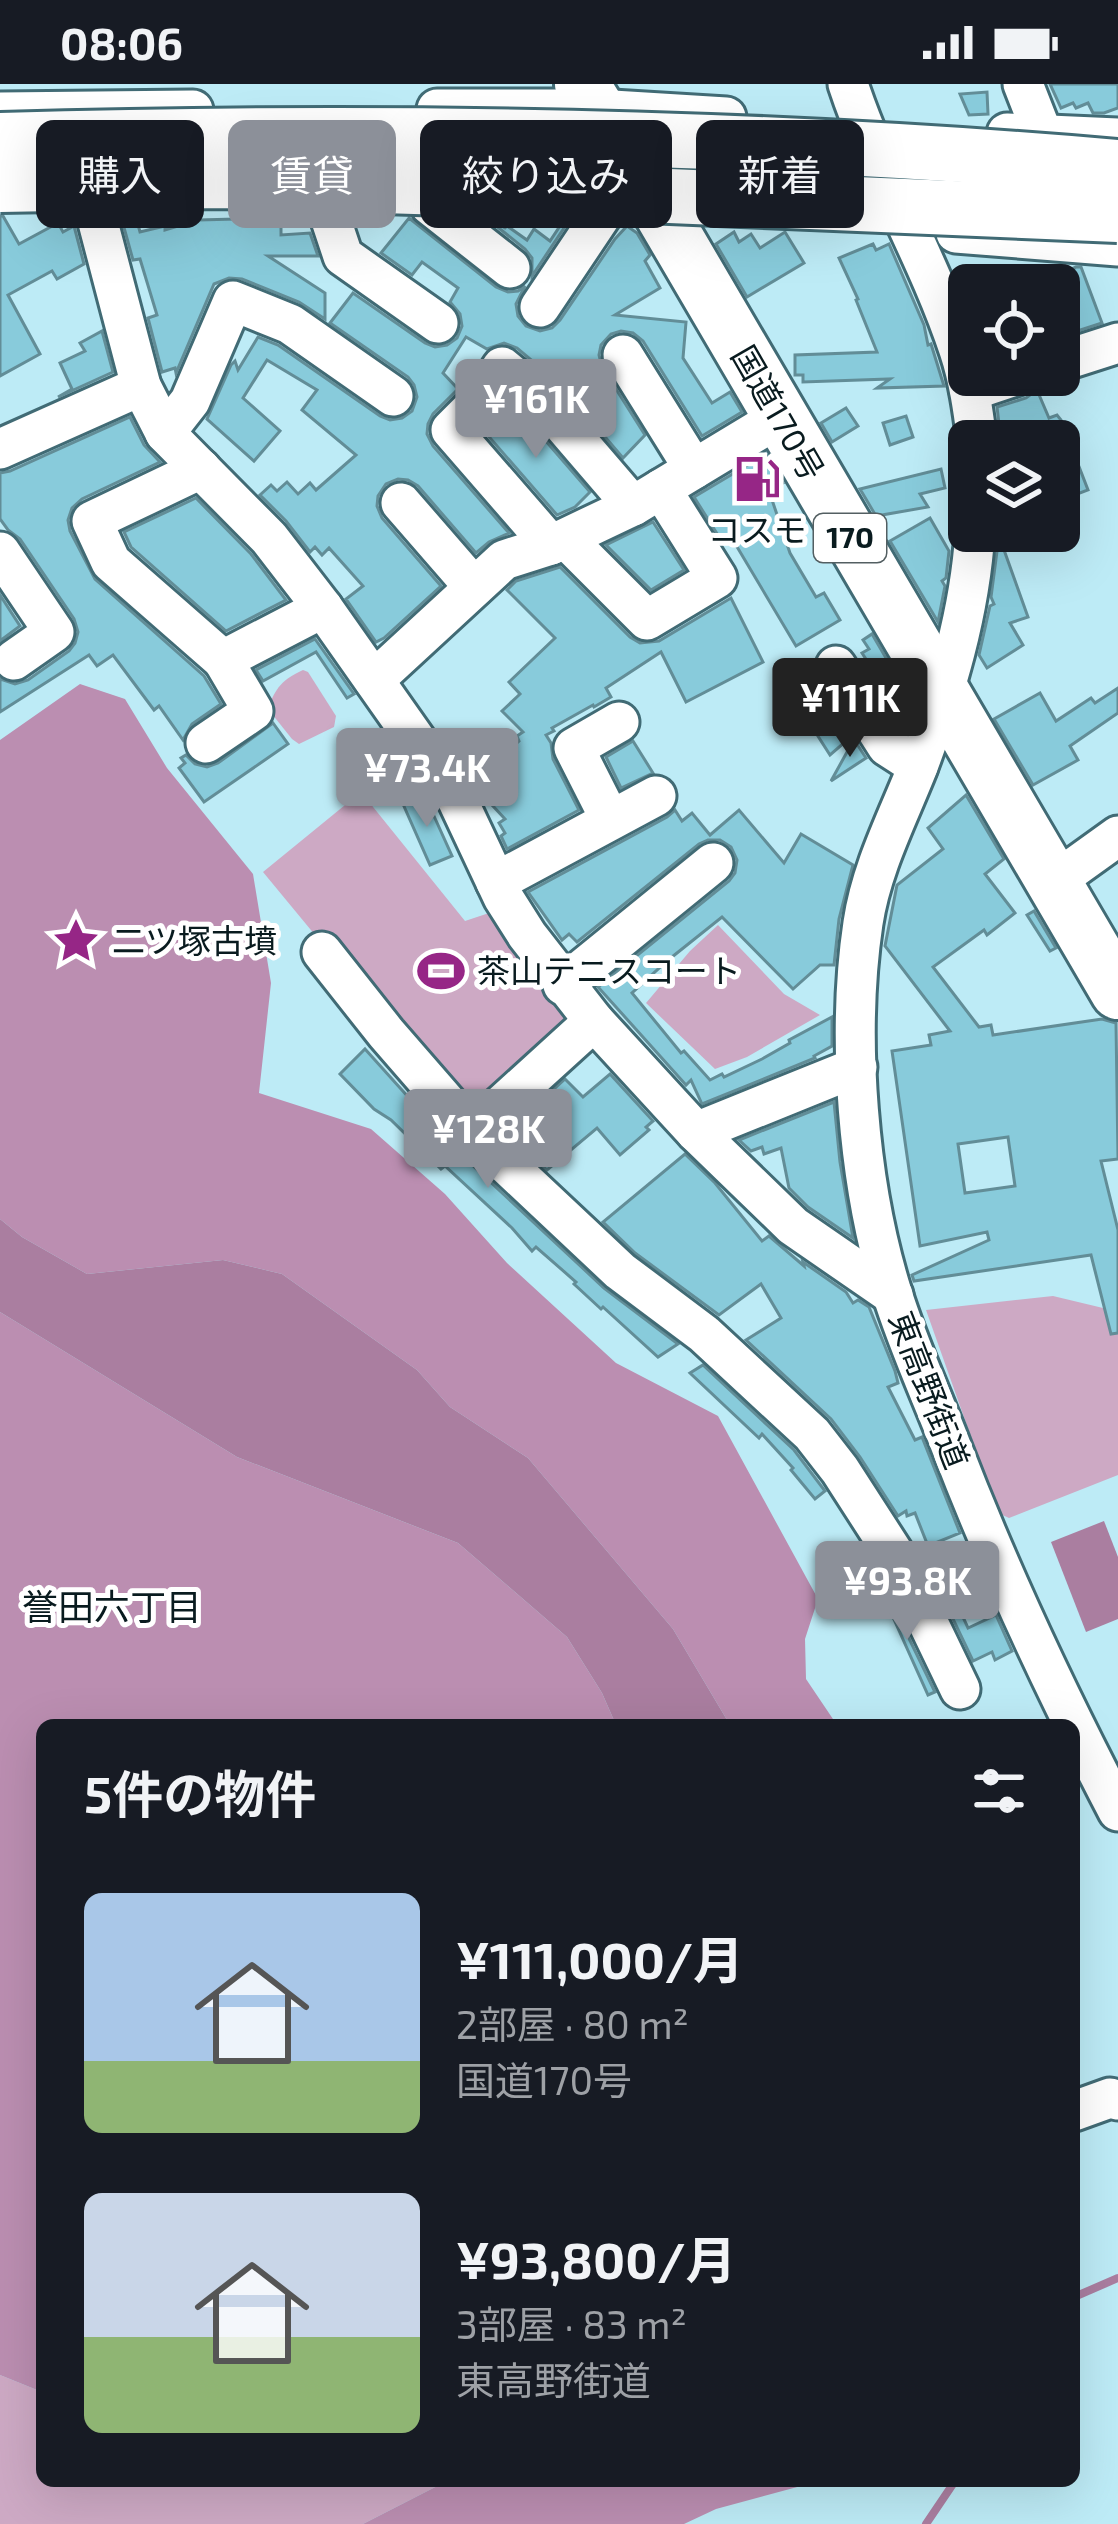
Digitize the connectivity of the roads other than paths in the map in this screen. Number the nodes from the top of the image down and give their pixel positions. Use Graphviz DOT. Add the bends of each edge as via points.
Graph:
graph roads {
  1 [pos="848,84"];
  2 [pos="1023,84"];
  3 [pos="64,97"];
  4 [pos="589,97"];
  5 [pos="0,112"];
  6 [pos="813,120"];
  7 [pos="860,120"];
  8 [pos="864,125"];
  9 [pos="864,130"];
  10 [pos="1043,135"];
  11 [pos="1118,138"];
  12 [pos="0,140"];
  13 [pos="1118,167"];
  14 [pos="0,185"];
  15 [pos="36,210"];
  16 [pos="0,211"];
  17 [pos="1118,214"];
  18 [pos="672,215"];
  19 [pos="99,228"];
  20 [pos="334,228"];
  21 [pos="459,228"];
  22 [pos="593,228"];
  23 [pos="670,228"];
  24 [pos="908,230"];
  25 [pos="1118,246"];
  26 [pos="510,268"];
  27 [pos="540,307"];
  28 [pos="438,322"];
  29 [pos="948,324"];
  30 [pos="1118,343"];
  31 [pos="1080,355"];
  32 [pos="623,356"];
  33 [pos="141,386"];
  34 [pos="393,396"];
  35 [pos="780,417"];
  36 [pos="165,433"];
  37 [pos="0,449"];
  38 [pos="201,469"];
  39 [pos="663,488"];
  40 [pos="401,503"];
  41 [pos="559,542"];
  42 [pos="0,552"];
  43 [pos="973,552"];
  44 [pos="474,587"];
  45 [pos="323,608"];
  46 [pos="14,660"];
  47 [pos="223,660"];
  48 [pos="836,666"];
  49 [pos="374,680"];
  50 [pos="943,696"];
  51 [pos="619,722"];
  52 [pos="206,742"];
  53 [pos="918,766"];
  54 [pos="656,796"];
  55 [pos="610,819"];
  56 [pos="1118,836"];
  57 [pos="712,863"];
  58 [pos="496,882"];
  59 [pos="1054,882"];
  60 [pos="322,952"];
  61 [pos="563,985"];
  62 [pos="1118,992"];
  63 [pos="594,1021"];
  64 [pos="857,1067"];
  65 [pos="472,1132"];
  66 [pos="696,1132"];
  67 [pos="892,1295"];
  68 [pos="960,1689"];
  69 [pos="1076,1719"];
  70 [pos="1080,1728"];
  71 [pos="1117,1804"];
  72 [pos="1118,2100"];
  73 [pos="1080,2105"];
  1 -- 7 [label="street"];
  2 -- 10 [label="street"];
  3 -- 4 [label="street"];
  3 -- 5 [label="street"];
  4 -- 6 [label="street"];
  8 -- 10 [label="street"];
  9 -- 24 [label="street"];
  10 -- 11 [label="street"];
  12 -- 13 [label="highway, bridge" via="557,137"];
  14 -- 17 [label="highway, bridge" via="220,181"];
  15 -- 16 [label="street"];
  18 -- 24 [label="street"];
  19 -- 33 [label="street"];
  20 -- 28 [label="street" via="344,256"];
  21 -- 26 [label="street"];
  22 -- 27 [label="street"];
  23 -- 35 [label="highway, 国道170号 / 170"];
  24 -- 25 [label="street"];
  24 -- 29 [label="street"];
  30 -- 31 [label="street"];
  32 -- 39 [label="street"];
  33 -- 36 [label="street"];
  33 -- 37 [label="street"];
  34 -- 36 [label="street" via="290,324 232,301 190,401"];
  35 -- 39 [label="street"];
  35 -- 50 [label="highway, 国道170号 / 170"];
  36 -- 38 [label="street"];
  38 -- 45 [label="street"];
  38 -- 47 [label="street" via="92,520 112,562"];
  39 -- 41 [label="street"];
  39 -- 41 [label="street" via="717,578 647,620"];
  39 -- 41 [label="street" via="502,367 451,430"];
  40 -- 44 [label="street"];
  41 -- 44 [label="street" via="504,560"];
  42 -- 46 [label="street" via="54,632"];
  43 -- 50 [label="street, 東高野街道"];
  44 -- 49 [label="street"];
  45 -- 47 [label="street"];
  45 -- 49 [label="street"];
  47 -- 52 [label="street" via="253,711"];
  48 -- 53 [label="street" via="887,746"];
  49 -- 58 [label="street" via="456,797"];
  50 -- 53 [label="street, 東高野街道"];
  50 -- 59 [label="highway, 国道170号 / 170"];
  51 -- 55 [label="street" via="574,748"];
  53 -- 64 [label="street, 東高野街道" via="862,925"];
  54 -- 55 [label="street"];
  55 -- 58 [label="street"];
  56 -- 59 [label="street"];
  57 -- 61 [label="street"];
  58 -- 61 [label="street"];
  59 -- 62 [label="highway, 国道170号 / 170"];
  60 -- 65 [label="street"];
  61 -- 63 [label="street"];
  63 -- 65 [label="street"];
  63 -- 66 [label="street"];
  64 -- 66 [label="street"];
  64 -- 67 [label="street, 東高野街道" via="867,1179"];
  65 -- 68 [label="street" via="812,1434 898,1560"];
  66 -- 67 [label="street" via="794,1226"];
  67 -- 69 [label="street, 東高野街道" via="983,1529"];
  70 -- 71 [label="street, 東高野街道"];
  72 -- 73 [label="street"];
}
